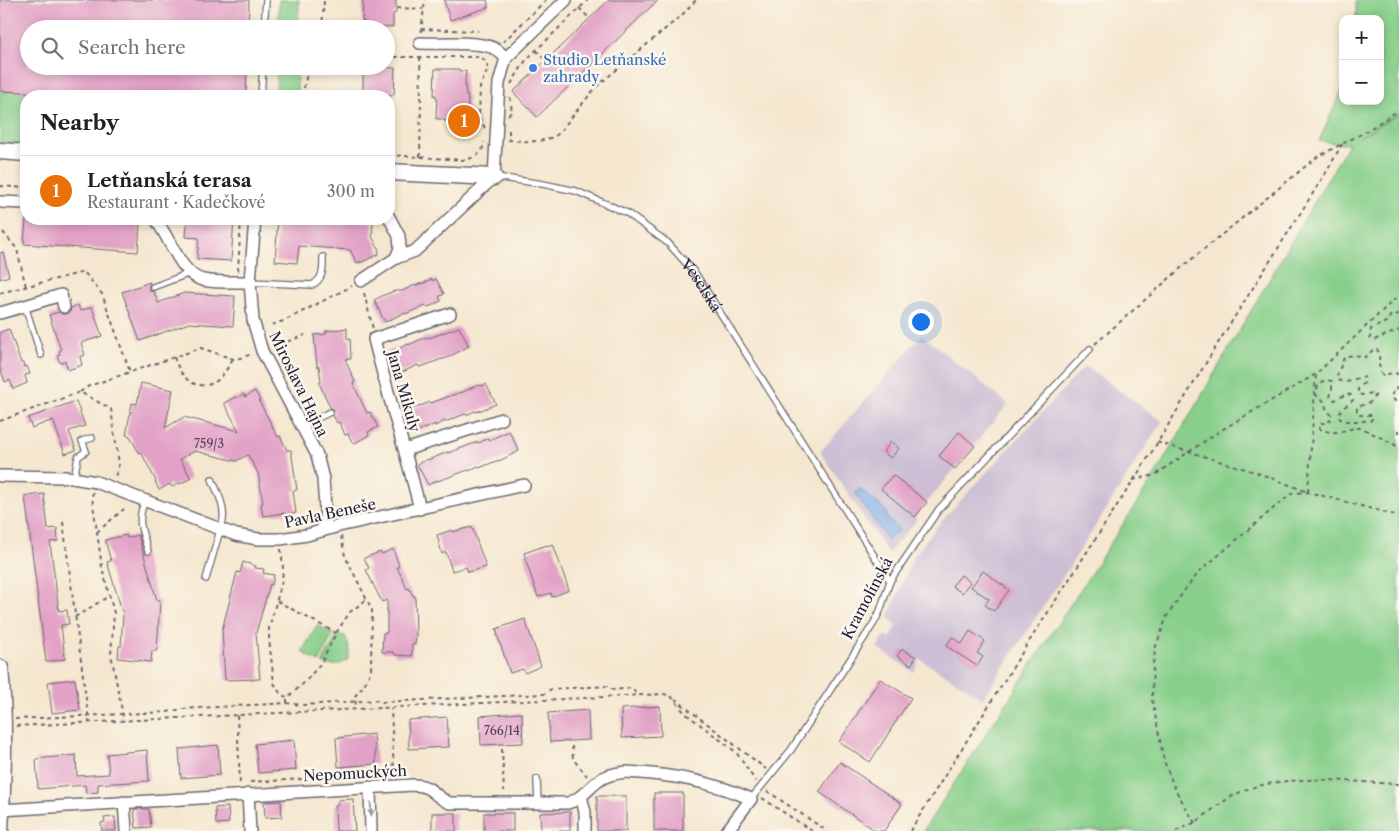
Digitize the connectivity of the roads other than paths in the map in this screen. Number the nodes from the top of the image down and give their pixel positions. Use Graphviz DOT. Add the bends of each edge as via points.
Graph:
graph roads {
  1 [pos="266,0"];
  2 [pos="566,0"];
  3 [pos="265,20"];
  4 [pos="420,43"];
  5 [pos="506,58"];
  6 [pos="262,75"];
  7 [pos="261,90"];
  8 [pos="0,151"];
  9 [pos="20,153"];
  10 [pos="395,172"];
  11 [pos="494,177"];
  12 [pos="0,202"];
  13 [pos="20,203"];
  14 [pos="159,225"];
  15 [pos="255,225"];
  16 [pos="393,225"];
  17 [pos="323,257"];
  18 [pos="396,258"];
  19 [pos="190,273"];
  20 [pos="361,281"];
  21 [pos="250,282"];
  22 [pos="153,287"];
  23 [pos="25,306"];
  24 [pos="64,307"];
  25 [pos="0,312"];
  26 [pos="450,314"];
  27 [pos="1090,349"];
  28 [pos="41,355"];
  29 [pos="330,412"];
  30 [pos="502,419"];
  31 [pos="302,427"];
  32 [pos="92,438"];
  33 [pos="405,450"];
  34 [pos="0,476"];
  35 [pos="74,478"];
  36 [pos="212,479"];
  37 [pos="524,485"];
  38 [pos="145,500"];
  39 [pos="420,508"];
  40 [pos="220,530"];
  41 [pos="321,531"];
  42 [pos="148,551"];
  43 [pos="206,579"];
  44 [pos="890,581"];
  45 [pos="0,668"];
  46 [pos="537,779"];
  47 [pos="370,787"];
  48 [pos="246,790"];
  49 [pos="581,796"];
  50 [pos="753,796"];
  51 [pos="124,802"];
  52 [pos="538,803"];
  53 [pos="1,810"];
  54 [pos="0,831"];
  55 [pos="126,831"];
  56 [pos="250,831"];
  57 [pos="371,831"];
  58 [pos="585,831"];
  59 [pos="727,831"];
  1 -- 3 [label="lane"];
  2 -- 5 [label="street"];
  4 -- 5 [label="street" via="479,44 489,46"];
  5 -- 11 [label="street" via="499,83"];
  6 -- 7 [label="lane"];
  8 -- 9 [label="street"];
  10 -- 11 [label="street, Veselská"];
  11 -- 18 [label="street" via="415,251"];
  11 -- 44 [label="lane, Veselská" via="576,191 627,213 668,243 696,273"];
  12 -- 13 [label="street"];
  14 -- 19 [label="street"];
  15 -- 21 [label="street, Miroslava Hajna"];
  16 -- 18 [label="street" via="399,236 400,248"];
  17 -- 21 [label="lane" via="321,278 312,285"];
  18 -- 20 [label="street"];
  19 -- 21 [label="street" via="201,280"];
  19 -- 22 [label="lane"];
  21 -- 31 [label="street, Miroslava Hajna" via="253,320 262,351"];
  23 -- 24 [label="street" via="61,295"];
  23 -- 25 [label="street"];
  23 -- 28 [label="lane"];
  26 -- 33 [label="street, Jana Mikuly" via="374,339"];
  27 -- 44 [label="lane, Kramolínská" via="939,509"];
  29 -- 31 [label="lane"];
  30 -- 33 [label="street"];
  31 -- 41 [label="street, Miroslava Hajna" via="318,455 323,479 326,522"];
  32 -- 35 [label="lane" via="82,441 86,451 78,457"];
  33 -- 39 [label="street, Jana Mikuly"];
  34 -- 35 [label="street, Pavla Beneše"];
  35 -- 38 [label="street, Pavla Beneše" via="111,486"];
  36 -- 40 [label="lane" via="223,506"];
  37 -- 39 [label="street, Pavla Beneše"];
  38 -- 40 [label="street, Pavla Beneše"];
  38 -- 42 [label="lane" via="140,523"];
  39 -- 41 [label="street, Pavla Beneše"];
  40 -- 41 [label="street, Pavla Beneše" via="250,538 280,539"];
  40 -- 43 [label="lane"];
  44 -- 50 [label="lane, Kramolínská" via="874,623 791,750"];
  45 -- 53 [label="street" via="8,723"];
  46 -- 52 [label="lane"];
  47 -- 48 [label="street, Nepomuckých"];
  47 -- 52 [label="street, Nepomuckých" via="421,785 450,803"];
  47 -- 57 [label="street, one-way"];
  48 -- 51 [label="street, Nepomuckých"];
  48 -- 56 [label="street"];
  49 -- 50 [label="street, Nepomuckých" via="605,777 626,772 699,781"];
  49 -- 52 [label="street, Nepomuckých" via="568,803"];
  49 -- 58 [label="street"];
  50 -- 59 [label="street, Kramolínská"];
  51 -- 53 [label="street, Nepomuckých"];
  51 -- 55 [label="street"];
  53 -- 54 [label="street"];
}
